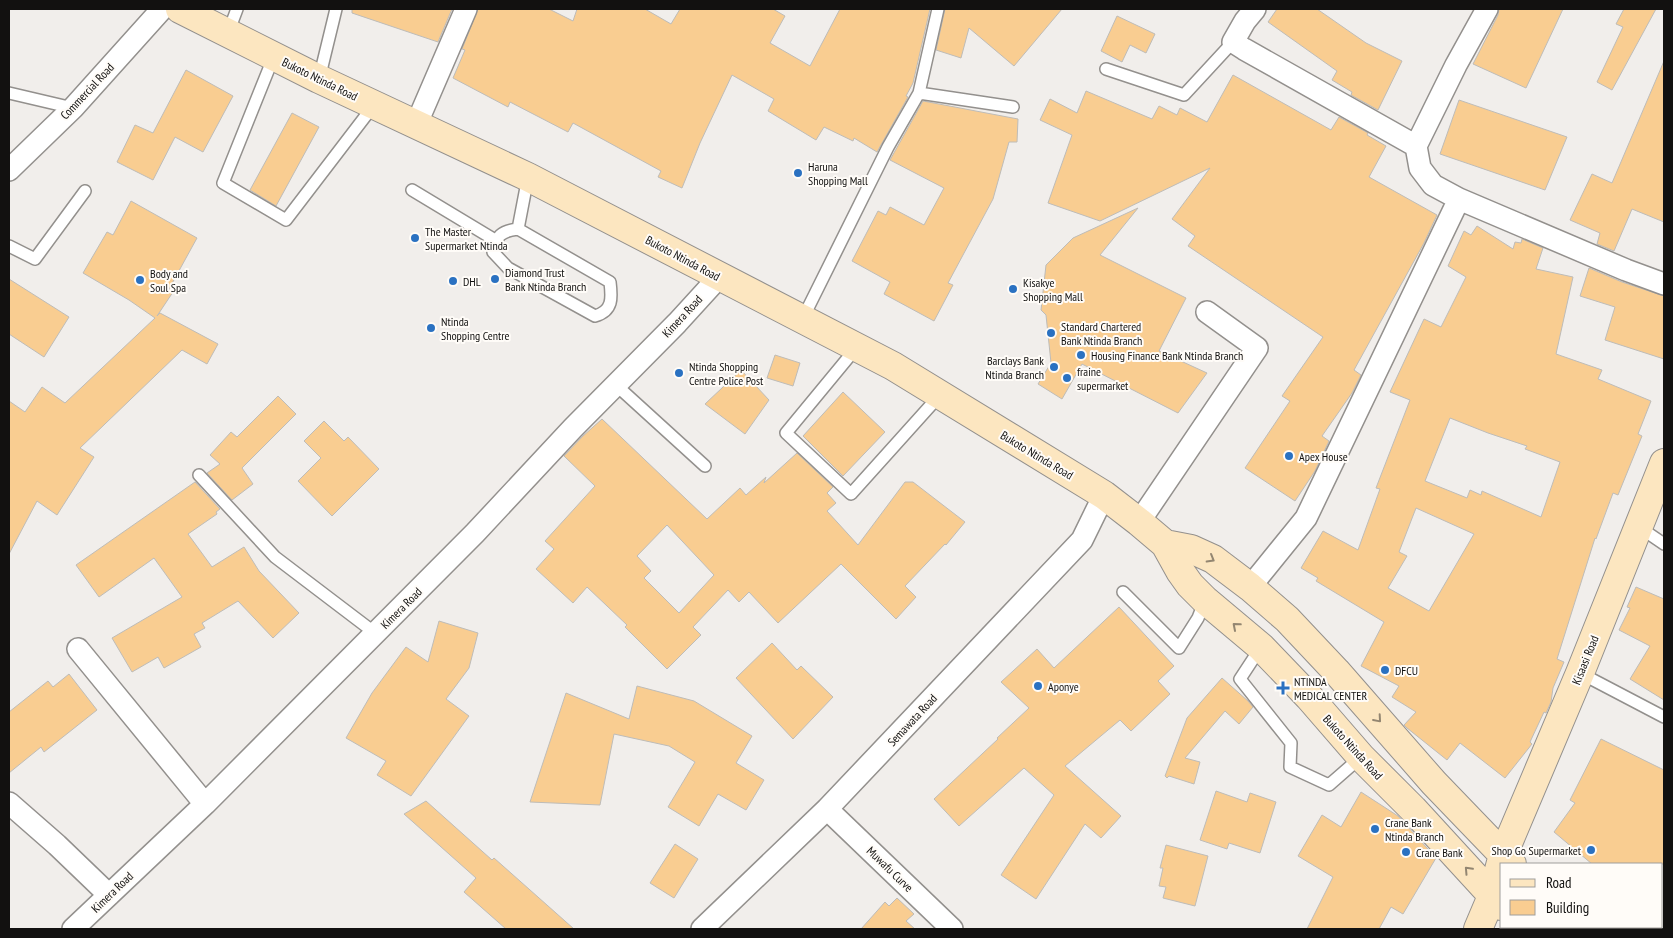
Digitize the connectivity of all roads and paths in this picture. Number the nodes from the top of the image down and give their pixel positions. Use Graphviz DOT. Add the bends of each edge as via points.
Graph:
graph roads {
  1 [pos="162,9"];
  2 [pos="180,9"];
  3 [pos="336,9"];
  4 [pos="466,9"];
  5 [pos="938,9"];
  6 [pos="1255,9"];
  7 [pos="1487,9"];
  8 [pos="233,21"];
  9 [pos="1234,42"];
  10 [pos="274,56"];
  11 [pos="1106,69"];
  12 [pos="319,79"];
  13 [pos="9,93"];
  14 [pos="919,93"];
  15 [pos="374,105"];
  16 [pos="1013,106"];
  17 [pos="73,108"];
  18 [pos="416,125"];
  19 [pos="1416,146"];
  20 [pos="9,170"];
  21 [pos="528,177"];
  22 [pos="412,190"];
  23 [pos="85,191"];
  24 [pos="1460,199"];
  25 [pos="518,229"];
  26 [pos="495,240"];
  27 [pos="9,246"];
  28 [pos="719,277"];
  29 [pos="1664,284"];
  30 [pos="1207,312"];
  31 [pos="802,320"];
  32 [pos="857,347"];
  33 [pos="616,385"];
  34 [pos="940,395"];
  35 [pos="1664,463"];
  36 [pos="705,466"];
  37 [pos="199,475"];
  38 [pos="1104,495"];
  39 [pos="1139,522"];
  40 [pos="1638,527"];
  41 [pos="1165,544"];
  42 [pos="1664,544"];
  43 [pos="1250,587"];
  44 [pos="1124,592"];
  45 [pos="1205,600"];
  46 [pos="375,633"];
  47 [pos="1261,647"];
  48 [pos="78,649"];
  49 [pos="1580,673"];
  50 [pos="1664,717"];
  51 [pos="1360,757"];
  52 [pos="9,804"];
  53 [pos="205,804"];
  54 [pos="827,809"];
  55 [pos="1507,860"];
  56 [pos="1500,889"];
  57 [pos="109,895"];
  58 [pos="1497,901"];
  59 [pos="73,929"];
  60 [pos="702,929"];
  61 [pos="952,929"];
  62 [pos="1478,929"];
  1 -- 17 [label="street, Commercial Road"];
  2 -- 8 [label="main road, Bukoto Ntinda Road"];
  3 -- 12 [label="lane"];
  4 -- 18 [label="street"];
  5 -- 14 [label="lane"];
  6 -- 9 [label="street"];
  7 -- 19 [label="street"];
  8 -- 10 [label="main road, Bukoto Ntinda Road"];
  9 -- 11 [label="lane" via="1184,96"];
  9 -- 19 [label="street"];
  10 -- 12 [label="main road, Bukoto Ntinda Road"];
  10 -- 15 [label="lane" via="223,183 286,220"];
  12 -- 15 [label="main road, Bukoto Ntinda Road"];
  13 -- 17 [label="lane"];
  14 -- 16 [label="lane"];
  14 -- 31 [label="lane" via="888,147"];
  15 -- 18 [label="main road, Bukoto Ntinda Road"];
  17 -- 20 [label="street, Commercial Road"];
  18 -- 21 [label="main road, Bukoto Ntinda Road"];
  19 -- 24 [label="street" via="1420,168 1433,185"];
  21 -- 25 [label="lane"];
  21 -- 28 [label="main road, Bukoto Ntinda Road"];
  22 -- 26 [label="lane"];
  23 -- 27 [label="lane" via="35,259"];
  24 -- 29 [label="street"];
  24 -- 43 [label="street" via="1306,518"];
  25 -- 26 [label="lane" via="506,230"];
  25 -- 26 [label="lane" via="610,282 612,295 604,313 595,316 508,268 493,252"];
  28 -- 31 [label="main road, Bukoto Ntinda Road"];
  28 -- 33 [label="street, Kimera Road"];
  30 -- 39 [label="street" via="1256,348"];
  31 -- 32 [label="main road, Bukoto Ntinda Road"];
  32 -- 34 [label="main road, Bukoto Ntinda Road"];
  32 -- 34 [label="lane" via="786,432 851,494"];
  33 -- 36 [label="lane"];
  33 -- 46 [label="street, Kimera Road"];
  34 -- 38 [label="main road, Bukoto Ntinda Road"];
  35 -- 40 [label="main road, Kisaasi Road"];
  37 -- 46 [label="lane" via="275,557"];
  38 -- 39 [label="main road, Bukoto Ntinda Road"];
  38 -- 54 [label="street, Semawata Road" via="1082,540"];
  39 -- 41 [label="main road, Bukoto Ntinda Road"];
  40 -- 42 [label="lane"];
  40 -- 49 [label="main road, Kisaasi Road"];
  41 -- 43 [label="main road, Bukoto Ntinda Road, one-way" via="1191,549 1213,559"];
  41 -- 45 [label="main road, Bukoto Ntinda Road" via="1190,585"];
  43 -- 55 [label="main road, Bukoto Ntinda Road, one-way" via="1287,619 1336,671"];
  44 -- 45 [label="lane" via="1179,648"];
  47 -- 45 [label="main road, Bukoto Ntinda Road, one-way"];
  46 -- 53 [label="street, Kimera Road"];
  47 -- 51 [label="main road, Bukoto Ntinda Road"];
  47 -- 51 [label="lane" via="1240,679 1291,743 1290,767 1329,785"];
  48 -- 53 [label="street"];
  49 -- 50 [label="lane"];
  49 -- 55 [label="main road, Kisaasi Road"];
  58 -- 51 [label="main road, Bukoto Ntinda Road, one-way"];
  52 -- 57 [label="street"];
  53 -- 57 [label="street, Kimera Road"];
  54 -- 60 [label="street, Semawata Road"];
  54 -- 61 [label="street, Muwafu Curve"];
  56 -- 58 [label="main road, Kisaasi Road"];
  57 -- 59 [label="street, Kimera Road"];
  58 -- 62 [label="main road, Kisaasi Road"];
}
